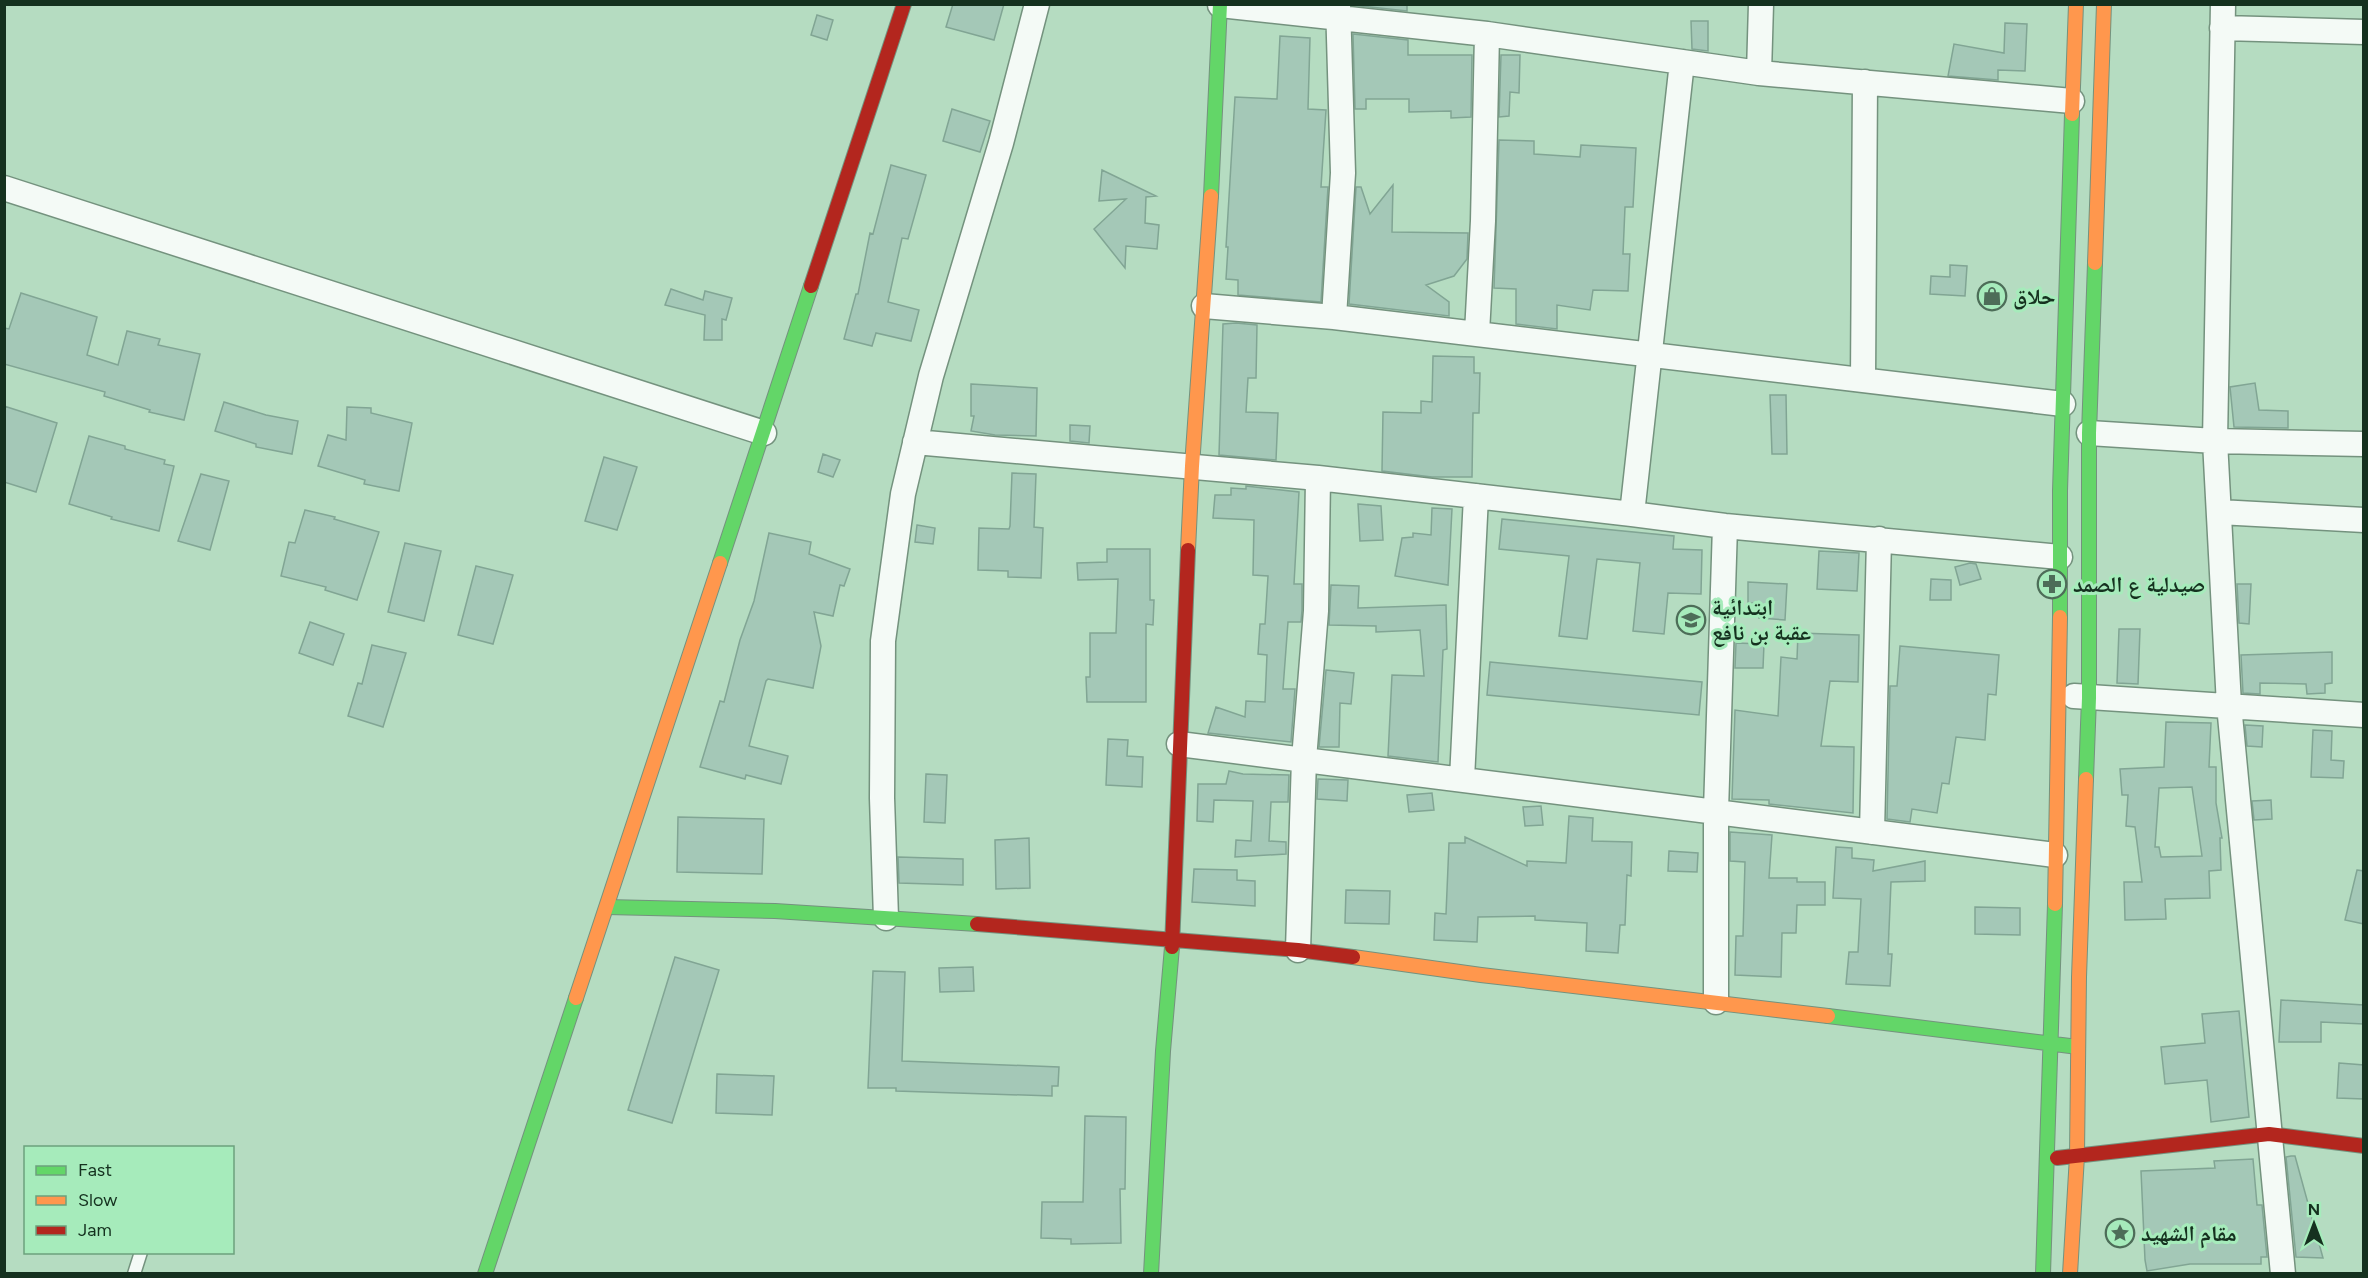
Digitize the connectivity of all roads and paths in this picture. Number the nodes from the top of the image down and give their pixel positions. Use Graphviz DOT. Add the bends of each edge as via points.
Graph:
graph roads {
  1 [pos="904,4"];
  2 [pos="917,4"];
  3 [pos="1037,4"];
  4 [pos="1761,4"];
  5 [pos="2076,4"];
  6 [pos="2104,4"];
  7 [pos="1220,5"];
  8 [pos="1337,11"];
  9 [pos="2223,16"];
  10 [pos="2364,32"];
  11 [pos="1487,34"];
  12 [pos="1682,62"];
  13 [pos="1759,73"];
  14 [pos="1865,82"];
  15 [pos="2072,101"];
  16 [pos="4,188"];
  17 [pos="840,242"];
  18 [pos="1204,306"];
  19 [pos="1334,316"];
  20 [pos="1477,333"];
  21 [pos="1648,355"];
  22 [pos="1863,380"];
  23 [pos="2063,404"];
  24 [pos="2089,433"];
  25 [pos="772,437"];
  26 [pos="2215,441"];
  27 [pos="915,442"];
  28 [pos="2364,444"];
  29 [pos="1192,466"];
  30 [pos="1318,478"];
  31 [pos="1476,496"];
  32 [pos="2219,512"];
  33 [pos="1632,513"];
  34 [pos="2364,520"];
  35 [pos="1725,526"];
  36 [pos="1880,539"];
  37 [pos="2061,556"];
  38 [pos="2060,694"];
  39 [pos="2089,698"];
  40 [pos="2229,705"];
  41 [pos="2364,715"];
  42 [pos="1179,744"];
  43 [pos="1304,759"];
  44 [pos="1462,779"];
  45 [pos="1716,811"];
  46 [pos="1872,832"];
  47 [pos="2055,855"];
  48 [pos="607,907"];
  49 [pos="886,918"];
  50 [pos="1172,941"];
  51 [pos="1298,950"];
  52 [pos="1716,1002"];
  53 [pos="2052,1045"];
  54 [pos="2078,1047"];
  55 [pos="2269,1134"];
  56 [pos="2364,1146"];
  57 [pos="2077,1156"];
  58 [pos="2049,1158"];
  59 [pos="140,1254"];
  60 [pos="135,1274"];
  61 [pos="485,1274"];
  62 [pos="1151,1274"];
  63 [pos="2043,1274"];
  64 [pos="2070,1274"];
  65 [pos="2283,1274"];
  1 -- 25 [label="main road"];
  2 -- 17 [label="main road"];
  3 -- 27 [label="street"];
  4 -- 13 [label="street"];
  5 -- 15 [label="main road"];
  6 -- 24 [label="main road"];
  7 -- 8 [label="street"];
  7 -- 18 [label="main road"];
  8 -- 11 [label="street"];
  8 -- 19 [label="street" via="1344,173"];
  9 -- 10 [label="street"];
  9 -- 26 [label="street"];
  11 -- 12 [label="street"];
  11 -- 20 [label="street"];
  12 -- 13 [label="street"];
  12 -- 21 [label="street"];
  13 -- 14 [label="street"];
  14 -- 15 [label="street"];
  14 -- 22 [label="street"];
  15 -- 23 [label="main road"];
  16 -- 25 [label="street"];
  18 -- 19 [label="street"];
  18 -- 29 [label="main road"];
  19 -- 20 [label="street"];
  20 -- 21 [label="street"];
  21 -- 22 [label="street"];
  21 -- 33 [label="street"];
  22 -- 23 [label="street"];
  23 -- 37 [label="main road"];
  24 -- 26 [label="street"];
  24 -- 39 [label="main road"];
  25 -- 48 [label="main road"];
  26 -- 28 [label="street"];
  26 -- 32 [label="street"];
  27 -- 29 [label="street"];
  27 -- 49 [label="street" via="903,494 883,641"];
  29 -- 30 [label="street"];
  29 -- 42 [label="main road"];
  30 -- 31 [label="street"];
  30 -- 43 [label="street" via="1316,611"];
  31 -- 33 [label="street"];
  31 -- 44 [label="street"];
  32 -- 34 [label="street"];
  32 -- 40 [label="street"];
  33 -- 35 [label="street"];
  35 -- 36 [label="street"];
  35 -- 45 [label="street"];
  36 -- 37 [label="street"];
  36 -- 46 [label="street"];
  37 -- 38 [label="main road"];
  38 -- 39 [label="street"];
  38 -- 47 [label="main road"];
  39 -- 40 [label="street"];
  39 -- 54 [label="main road"];
  40 -- 41 [label="street"];
  40 -- 55 [label="street"];
  42 -- 43 [label="street"];
  42 -- 50 [label="main road"];
  43 -- 44 [label="street"];
  43 -- 51 [label="street"];
  44 -- 45 [label="street"];
  45 -- 46 [label="street"];
  45 -- 52 [label="street"];
  46 -- 47 [label="street"];
  47 -- 53 [label="main road"];
  48 -- 49 [label="main road"];
  48 -- 61 [label="main road"];
  49 -- 50 [label="main road"];
  50 -- 51 [label="main road"];
  50 -- 62 [label="main road"];
  51 -- 52 [label="main road"];
  52 -- 53 [label="main road"];
  53 -- 54 [label="main road"];
  53 -- 58 [label="main road"];
  54 -- 57 [label="main road"];
  55 -- 56 [label="main road"];
  55 -- 57 [label="main road"];
  55 -- 65 [label="street"];
  57 -- 58 [label="main road"];
  57 -- 64 [label="main road"];
  58 -- 63 [label="main road"];
  59 -- 60 [label="lane"];
}
